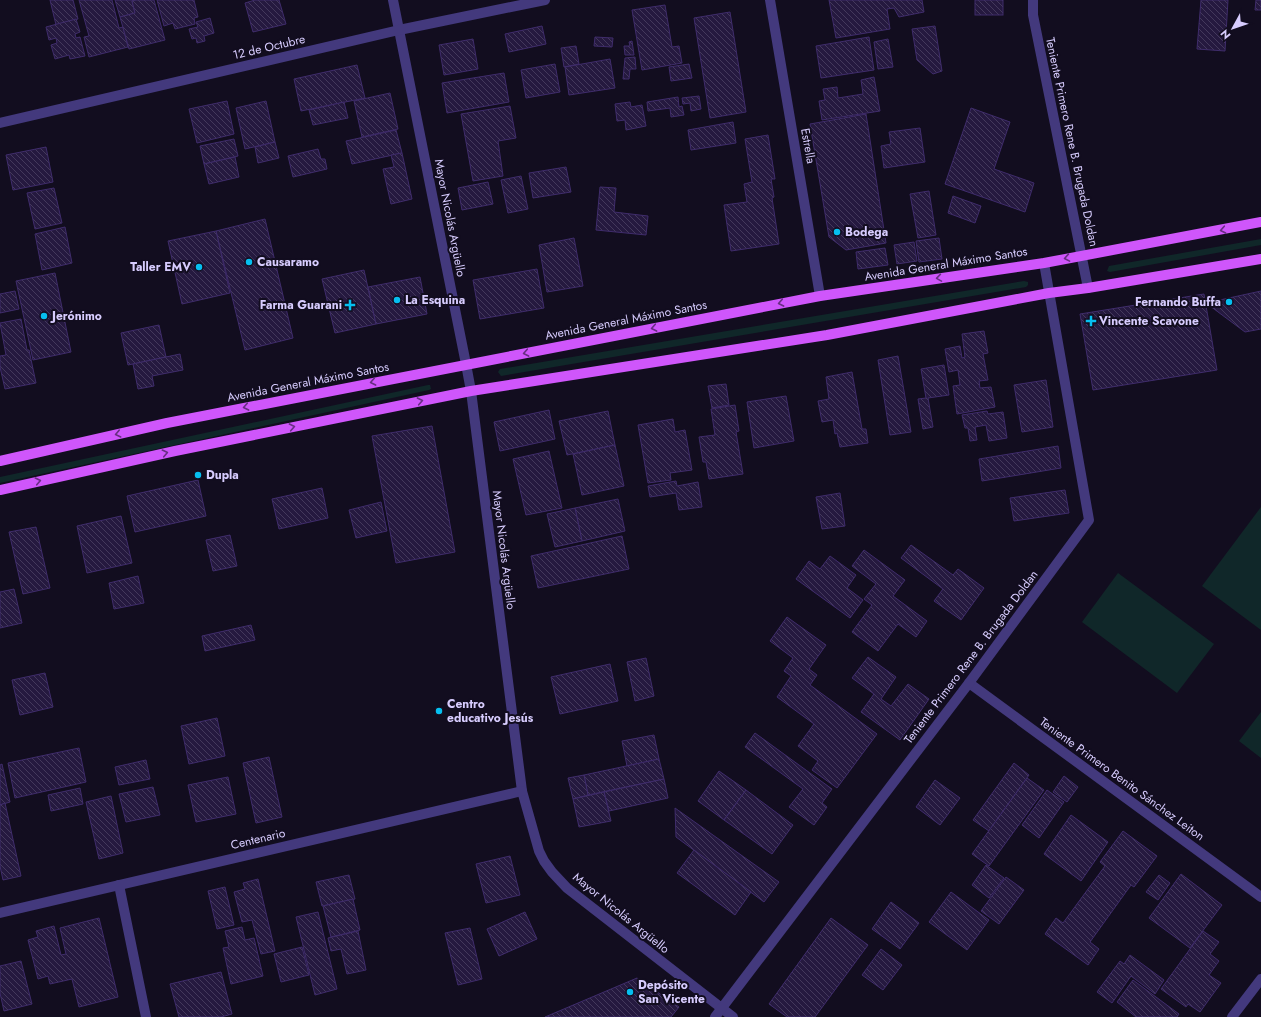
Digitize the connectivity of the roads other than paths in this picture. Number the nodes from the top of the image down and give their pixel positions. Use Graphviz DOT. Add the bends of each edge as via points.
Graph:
graph roads {
  1 [pos="392,0"];
  2 [pos="545,0"];
  3 [pos="770,0"];
  4 [pos="1033,0"];
  5 [pos="399,30"];
  6 [pos="0,123"];
  7 [pos="1261,222"];
  8 [pos="1083,256"];
  9 [pos="1261,259"];
  10 [pos="1044,262"];
  11 [pos="1088,288"];
  12 [pos="1049,292"];
  13 [pos="820,296"];
  14 [pos="466,364"];
  15 [pos="471,391"];
  16 [pos="0,460"];
  17 [pos="0,490"];
  18 [pos="969,683"];
  19 [pos="522,791"];
  20 [pos="119,885"];
  21 [pos="1261,897"];
  22 [pos="0,913"];
  23 [pos="1261,979"];
  24 [pos="721,1008"];
  25 [pos="146,1017"];
  26 [pos="715,1017"];
  27 [pos="733,1017"];
  28 [pos="1232,1017"];
  1 -- 5 [label="street, Mayor Nicolás Argüello"];
  2 -- 5 [label="street, 12 de Octubre"];
  3 -- 13 [label="street, Estrella"];
  4 -- 8 [label="street, Teniente Primero Rene B. Brugada Doldan" via="1033,15"];
  5 -- 6 [label="street, 12 de Octubre"];
  5 -- 14 [label="street, Mayor Nicolás Argüello"];
  7 -- 8 [label="main road, Avenida General Máximo Santos, one-way"];
  8 -- 10 [label="main road, Avenida General Máximo Santos, one-way"];
  8 -- 11 [label="street, Teniente Primero Rene B. Brugada Doldan"];
  9 -- 11 [label="main road"];
  10 -- 12 [label="street, Teniente Primero Rene B. Brugada Doldan"];
  10 -- 13 [label="main road, Avenida General Máximo Santos, one-way"];
  11 -- 12 [label="main road"];
  12 -- 15 [label="main road" via="827,335"];
  12 -- 18 [label="street, Teniente Primero Rene B. Brugada Doldan" via="1089,520"];
  13 -- 14 [label="main road, Avenida General Máximo Santos, one-way"];
  14 -- 15 [label="street, Mayor Nicolás Argüello"];
  14 -- 16 [label="main road, Avenida General Máximo Santos, one-way" via="167,422"];
  17 -- 15 [label="main road, one-way" via="175,451"];
  15 -- 19 [label="street, Mayor Nicolás Argüello"];
  18 -- 21 [label="street, Teniente Primero Benito Sánchez Leiton"];
  18 -- 24 [label="street, Teniente Primero Rene B. Brugada Doldan"];
  19 -- 20 [label="street, Centenario"];
  19 -- 24 [label="street, Mayor Nicolás Argüello" via="540,851 552,872 567,888"];
  20 -- 22 [label="street, Centenario"];
  20 -- 25 [label="street"];
  23 -- 28 [label="street"];
  24 -- 26 [label="street, Teniente Primero Rene B. Brugada Doldan"];
  24 -- 27 [label="street, Mayor Nicolás Argüello"];
}
